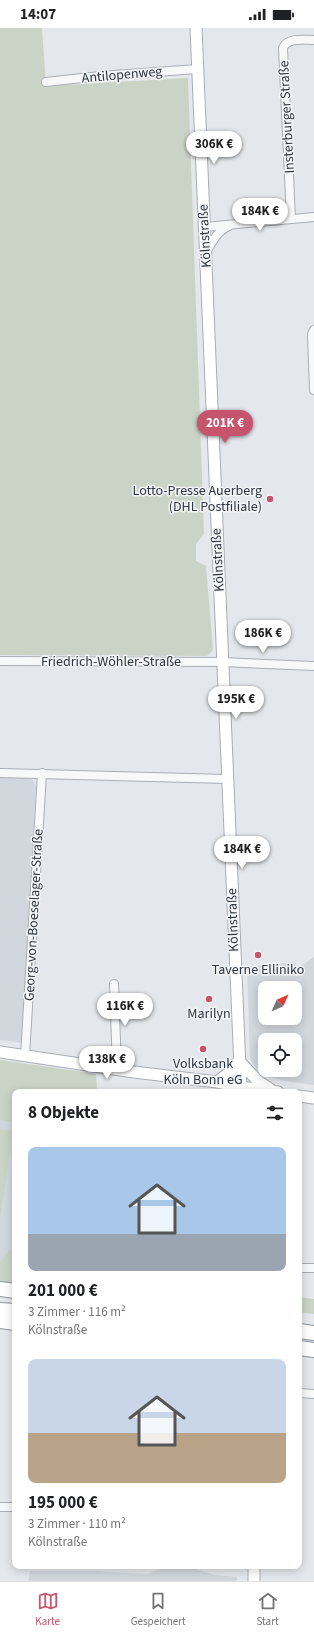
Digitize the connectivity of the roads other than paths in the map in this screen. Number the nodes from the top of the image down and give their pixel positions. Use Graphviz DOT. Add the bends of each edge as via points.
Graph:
graph roads {
  1 [pos="196,28"];
  2 [pos="314,40"];
  3 [pos="198,69"];
  4 [pos="46,82"];
  5 [pos="314,217"];
  6 [pos="291,219"];
  7 [pos="234,224"];
  8 [pos="205,227"];
  9 [pos="206,252"];
  10 [pos="314,330"];
  11 [pos="314,390"];
  12 [pos="0,661"];
  13 [pos="222,662"];
  14 [pos="314,666"];
  15 [pos="0,773"];
  16 [pos="42,774"];
  17 [pos="227,779"];
  18 [pos="114,984"];
  19 [pos="0,1052"];
  20 [pos="25,1056"];
  21 [pos="239,1061"];
  22 [pos="117,1070"];
  23 [pos="217,1082"];
  24 [pos="241,1089"];
  25 [pos="267,1089"];
  26 [pos="302,1096"];
  27 [pos="314,1098"];
  28 [pos="302,1268"];
  29 [pos="314,1268"];
  30 [pos="0,1288"];
  31 [pos="12,1290"];
  32 [pos="0,1296"];
  33 [pos="12,1298"];
  34 [pos="0,1310"];
  35 [pos="12,1311"];
  36 [pos="0,1321"];
  37 [pos="12,1322"];
  38 [pos="302,1331"];
  39 [pos="314,1333"];
  40 [pos="302,1348"];
  41 [pos="314,1350"];
  42 [pos="302,1393"];
  43 [pos="314,1394"];
  44 [pos="12,1507"];
  45 [pos="0,1508"];
  46 [pos="254,1569"];
  47 [pos="254,1581"];
  1 -- 3 [label="main road, Kölnstraße"];
  2 -- 6 [label="street, Insterburger Straße" via="289,42 284,48"];
  3 -- 4 [label="street, Antilopenweg"];
  3 -- 8 [label="main road, Kölnstraße"];
  5 -- 6 [label="street"];
  6 -- 7 [label="street"];
  7 -- 8 [label="street"];
  7 -- 9 [label="street" via="221,230"];
  8 -- 9 [label="main road, Kölnstraße"];
  9 -- 13 [label="main road, Kölnstraße"];
  10 -- 11 [label="street"];
  12 -- 13 [label="street, Friedrich-Wöhler-Straße"];
  13 -- 14 [label="street, Friedrich-Wöhler-Straße"];
  13 -- 17 [label="main road, Kölnstraße"];
  15 -- 16 [label="street"];
  16 -- 17 [label="street"];
  16 -- 20 [label="street, Georg-von-Boeselager-Straße"];
  17 -- 21 [label="main road, Kölnstraße"];
  18 -- 22 [label="street"];
  19 -- 20 [label="main road"];
  20 -- 22 [label="main road"];
  21 -- 23 [label="main road"];
  21 -- 24 [label="main road, Kölnstraße"];
  21 -- 25 [label="main road"];
  22 -- 23 [label="main road"];
  23 -- 24 [label="main road"];
  26 -- 27 [label="main road"];
  28 -- 29 [label="street"];
  30 -- 31 [label="highway"];
  32 -- 33 [label="highway"];
  34 -- 35 [label="highway"];
  36 -- 37 [label="highway"];
  38 -- 39 [label="highway"];
  40 -- 41 [label="highway"];
  42 -- 43 [label="street"];
  44 -- 45 [label="street"];
  46 -- 47 [label="main road"];
}
